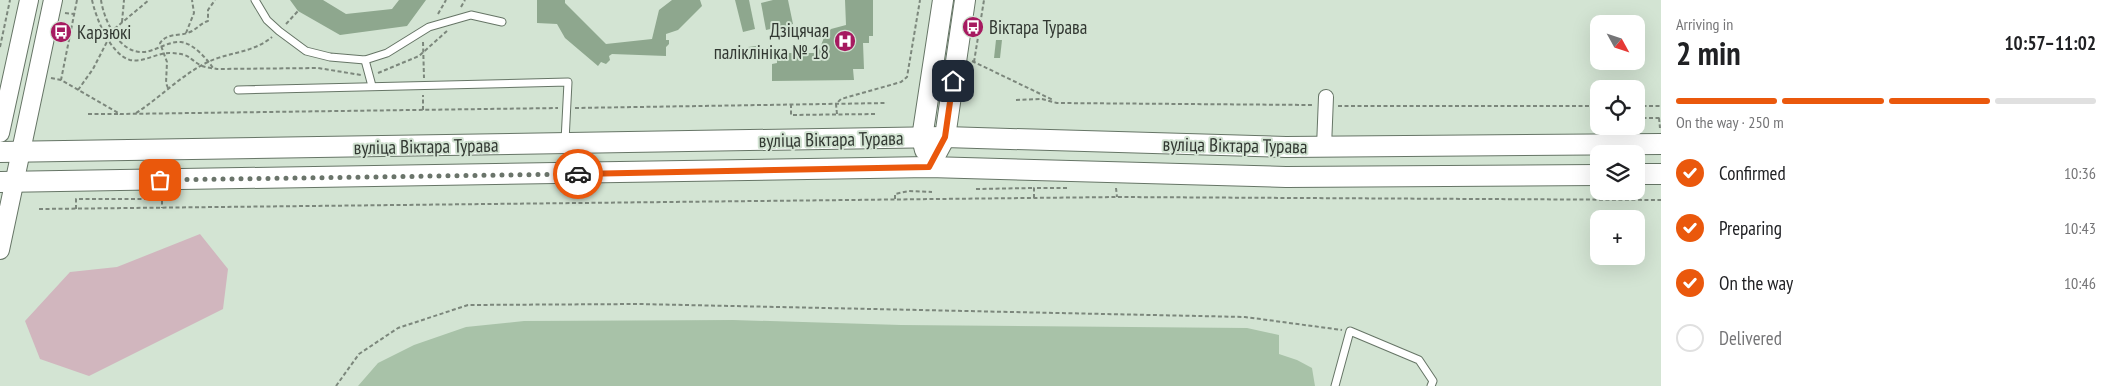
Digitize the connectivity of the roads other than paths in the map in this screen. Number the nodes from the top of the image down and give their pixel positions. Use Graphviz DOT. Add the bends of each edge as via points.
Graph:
graph roads {
  1 [pos="29,0"];
  2 [pos="52,0"];
  3 [pos="255,0"];
  4 [pos="943,0"];
  5 [pos="965,0"];
  6 [pos="502,22"];
  7 [pos="365,60"];
  8 [pos="372,86"];
  9 [pos="238,90"];
  10 [pos="1326,97"];
  11 [pos="0,133"];
  12 [pos="945,137"];
  13 [pos="922,138"];
  14 [pos="565,144"];
  15 [pos="1661,144"];
  16 [pos="1324,147"];
  17 [pos="0,152"];
  18 [pos="21,152"];
  19 [pos="929,167"];
  20 [pos="1645,174"];
  21 [pos="1661,174"];
  22 [pos="1590,175"];
  23 [pos="8,182"];
  24 [pos="0,250"];
  25 [pos="1335,386"];
  26 [pos="1431,386"];
  1 -- 11 [label="street"];
  2 -- 18 [label="street"];
  3 -- 7 [label="lane" via="267,20 306,51"];
  4 -- 13 [label="main road"];
  5 -- 12 [label="main road"];
  6 -- 7 [label="lane" via="471,15 428,28 387,53"];
  7 -- 8 [label="lane"];
  8 -- 9 [label="lane"];
  8 -- 14 [label="lane" via="568,82"];
  10 -- 16 [label="street"];
  12 -- 13 [label="main road, вуліца Віктара Турава"];
  12 -- 16 [label="main road, вуліца Віктара Турава"];
  12 -- 19 [label="main road"];
  13 -- 14 [label="main road, вуліца Віктара Турава"];
  13 -- 19 [label="main road"];
  14 -- 18 [label="main road, вуліца Віктара Турава"];
  15 -- 16 [label="main road, вуліца Віктара Турава"];
  17 -- 18 [label="main road, вуліца Віктара Турава"];
  18 -- 23 [label="street"];
  19 -- 22 [label="main road, вуліца Віктара Турава" via="1286,177"];
  19 -- 23 [label="main road, вуліца Віктара Турава"];
  20 -- 21 [label="main road"];
  23 -- 24 [label="street"];
  25 -- 26 [label="lane" via="1350,330 1419,360 1433,381"];
}
